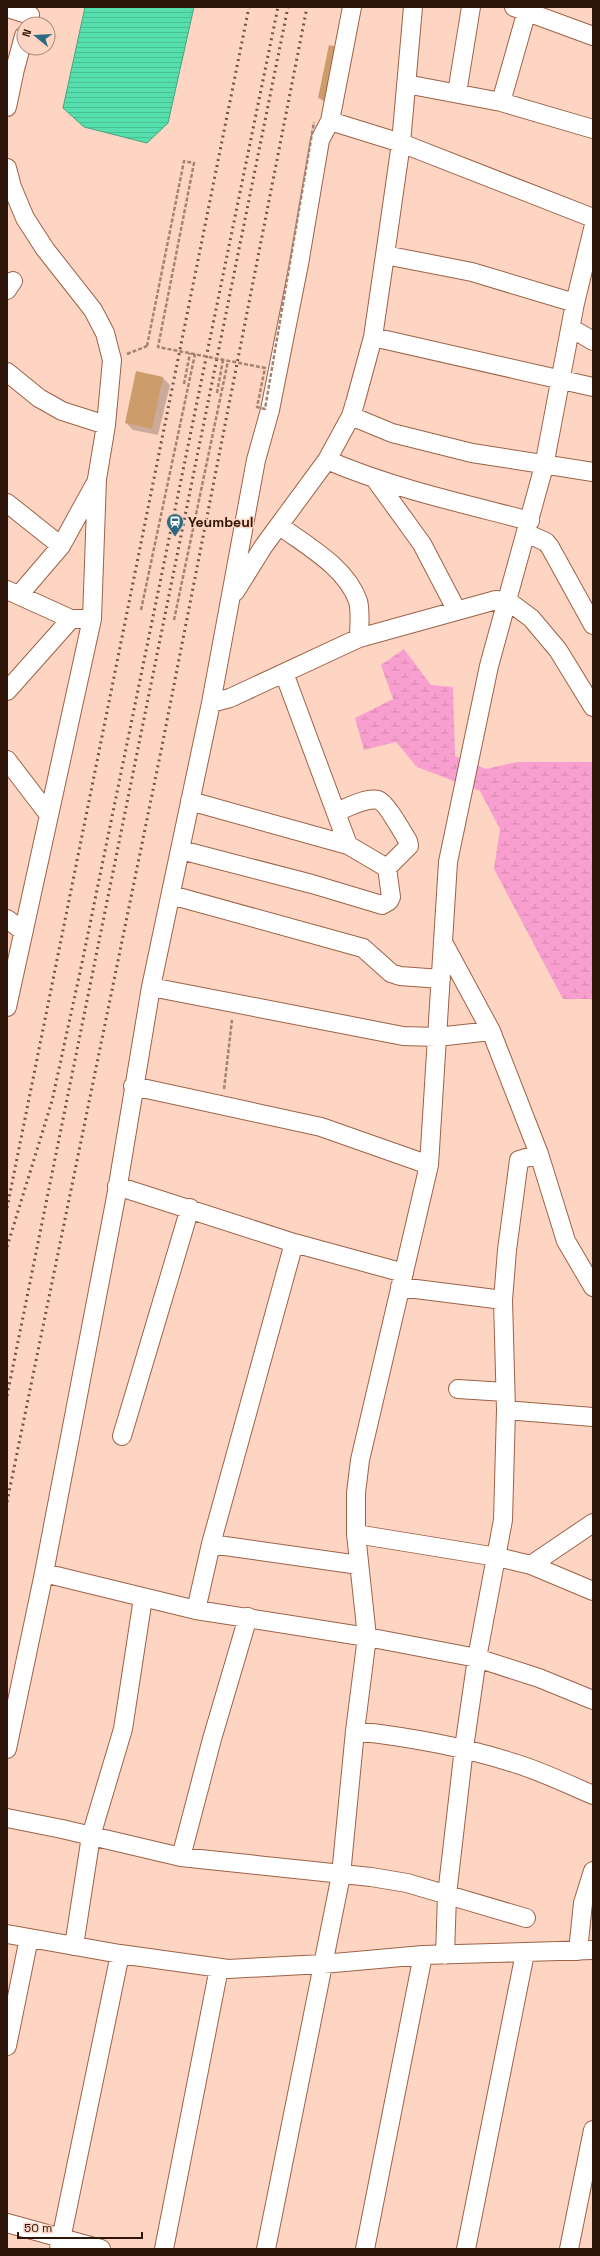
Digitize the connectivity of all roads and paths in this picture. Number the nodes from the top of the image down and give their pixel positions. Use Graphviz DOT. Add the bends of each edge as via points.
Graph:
graph roads {
  1 [pos="352,7"];
  2 [pos="413,7"];
  3 [pos="470,7"];
  4 [pos="7,8"];
  5 [pos="523,8"];
  6 [pos="30,15"];
  7 [pos="593,36"];
  8 [pos="18,56"];
  9 [pos="406,84"];
  10 [pos="457,94"];
  11 [pos="501,102"];
  12 [pos="7,108"];
  13 [pos="322,121"];
  14 [pos="593,129"];
  15 [pos="401,143"];
  16 [pos="7,168"];
  17 [pos="593,218"];
  18 [pos="593,228"];
  19 [pos="385,255"];
  20 [pos="575,303"];
  21 [pos="570,328"];
  22 [pos="373,337"];
  23 [pos="593,341"];
  24 [pos="147,346"];
  25 [pos="190,353"];
  26 [pos="195,354"];
  27 [pos="223,360"];
  28 [pos="228,361"];
  29 [pos="7,372"];
  30 [pos="560,380"];
  31 [pos="184,384"];
  32 [pos="593,387"];
  33 [pos="217,393"];
  34 [pos="351,416"];
  35 [pos="106,425"];
  36 [pos="327,460"];
  37 [pos="544,466"];
  38 [pos="593,472"];
  39 [pos="375,479"];
  40 [pos="97,480"];
  41 [pos="7,503"];
  42 [pos="280,526"];
  43 [pos="528,527"];
  44 [pos="61,546"];
  45 [pos="13,592"];
  46 [pos="229,601"];
  47 [pos="508,601"];
  48 [pos="142,610"];
  49 [pos="457,611"];
  50 [pos="71,619"];
  51 [pos="92,619"];
  52 [pos="174,620"];
  53 [pos="593,625"];
  54 [pos="359,638"];
  55 [pos="284,673"];
  56 [pos="7,691"];
  57 [pos="211,703"];
  58 [pos="593,707"];
  59 [pos="7,760"];
  60 [pos="190,801"];
  61 [pos="336,812"];
  62 [pos="49,815"];
  63 [pos="348,845"];
  64 [pos="181,850"];
  65 [pos="387,868"];
  66 [pos="171,894"];
  67 [pos="7,920"];
  68 [pos="23,931"];
  69 [pos="444,944"];
  70 [pos="441,979"];
  71 [pos="151,987"];
  72 [pos="234,1004"];
  73 [pos="7,1007"];
  74 [pos="491,1031"];
  75 [pos="437,1037"];
  76 [pos="134,1086"];
  77 [pos="222,1105"];
  78 [pos="539,1154"];
  79 [pos="429,1165"];
  80 [pos="117,1186"];
  81 [pos="190,1208"];
  82 [pos="294,1243"];
  83 [pos="402,1280"];
  84 [pos="593,1287"];
  85 [pos="503,1300"];
  86 [pos="458,1389"];
  87 [pos="505,1392"];
  88 [pos="506,1410"];
  89 [pos="593,1417"];
  90 [pos="122,1436"];
  91 [pos="593,1523"];
  92 [pos="356,1534"];
  93 [pos="211,1544"];
  94 [pos="497,1556"];
  95 [pos="532,1564"];
  96 [pos="359,1565"];
  97 [pos="44,1573"];
  98 [pos="593,1591"];
  99 [pos="143,1598"];
  100 [pos="196,1610"];
  101 [pos="248,1617"];
  102 [pos="366,1637"];
  103 [pos="477,1658"];
  104 [pos="593,1700"];
  105 [pos="354,1731"];
  106 [pos="464,1748"];
  107 [pos="7,1749"];
  108 [pos="593,1795"];
  109 [pos="7,1818"];
  110 [pos="91,1836"];
  111 [pos="181,1857"];
  112 [pos="593,1871"];
  113 [pos="341,1875"];
  114 [pos="447,1895"];
  115 [pos="526,1918"];
  116 [pos="7,1934"];
  117 [pos="29,1938"];
  118 [pos="74,1946"];
  119 [pos="585,1951"];
  120 [pos="120,1954"];
  121 [pos="525,1954"];
  122 [pos="423,1955"];
  123 [pos="444,1955"];
  124 [pos="323,1964"];
  125 [pos="219,1968"];
  126 [pos="7,2046"];
  127 [pos="593,2130"];
  128 [pos="7,2223"];
  129 [pos="60,2244"];
  130 [pos="101,2249"];
  131 [pos="164,2249"];
  132 [pos="266,2249"];
  133 [pos="365,2249"];
  134 [pos="466,2249"];
  135 [pos="569,2249"];
  1 -- 13 [label="street"];
  2 -- 9 [label="street"];
  3 -- 10 [label="street"];
  4 -- 6 [label="street"];
  5 -- 7 [label="street"];
  5 -- 11 [label="street"];
  8 -- 12 [label="street"];
  9 -- 10 [label="street"];
  9 -- 15 [label="street"];
  10 -- 11 [label="street"];
  11 -- 14 [label="street"];
  13 -- 15 [label="street"];
  13 -- 28 [label="path, bridge" via="265,409 257,407 265,368"];
  13 -- 46 [label="street" via="296,279 270,410 256,460"];
  15 -- 17 [label="street"];
  15 -- 19 [label="street"];
  16 -- 35 [label="street" via="25,218 45,249 93,310 105,333 112,360"];
  18 -- 20 [label="street"];
  19 -- 20 [label="street" via="472,272"];
  19 -- 22 [label="street"];
  20 -- 21 [label="street"];
  21 -- 23 [label="street"];
  21 -- 30 [label="street"];
  22 -- 30 [label="street"];
  22 -- 34 [label="street"];
  24 -- 25 [label="path, bridge" via="184,161 194,163 158,347"];
  25 -- 26 [label="path, bridge"];
  25 -- 31 [label="path"];
  26 -- 27 [label="path, bridge"];
  26 -- 48 [label="path"];
  27 -- 28 [label="path, bridge"];
  27 -- 33 [label="path"];
  28 -- 52 [label="path"];
  29 -- 35 [label="street" via="39,398 62,411"];
  30 -- 32 [label="street"];
  30 -- 37 [label="street"];
  34 -- 36 [label="street"];
  34 -- 37 [label="street" via="392,433 426,442"];
  35 -- 40 [label="street"];
  36 -- 39 [label="street"];
  36 -- 42 [label="street"];
  37 -- 38 [label="street"];
  37 -- 43 [label="street"];
  39 -- 43 [label="street"];
  39 -- 49 [label="street" via="418,539"];
  40 -- 44 [label="street"];
  40 -- 51 [label="street"];
  41 -- 44 [label="street"];
  42 -- 46 [label="street"];
  42 -- 54 [label="street" via="331,564 352,589 358,603"];
  43 -- 47 [label="street"];
  43 -- 53 [label="street" via="550,547"];
  44 -- 45 [label="street"];
  45 -- 50 [label="street"];
  46 -- 57 [label="street"];
  47 -- 49 [label="street" via="496,600"];
  47 -- 58 [label="street" via="531,618 558,650"];
  47 -- 69 [label="street" via="489,666 448,862"];
  49 -- 54 [label="street"];
  50 -- 51 [label="street"];
  50 -- 56 [label="street"];
  51 -- 62 [label="street"];
  54 -- 55 [label="street"];
  55 -- 57 [label="street" via="230,698"];
  55 -- 61 [label="street"];
  57 -- 60 [label="street"];
  59 -- 62 [label="street"];
  60 -- 63 [label="street"];
  60 -- 64 [label="street"];
  61 -- 63 [label="street"];
  61 -- 65 [label="street" via="370,801 383,803 409,846"];
  62 -- 68 [label="street"];
  63 -- 65 [label="street"];
  64 -- 65 [label="street" via="382,904 389,901 392,892"];
  64 -- 66 [label="street"];
  66 -- 70 [label="street" via="363,948 383,967 400,976"];
  66 -- 71 [label="street"];
  67 -- 68 [label="street"];
  68 -- 73 [label="street"];
  69 -- 70 [label="street"];
  69 -- 74 [label="street"];
  70 -- 75 [label="street"];
  71 -- 72 [label="street"];
  71 -- 76 [label="street"];
  72 -- 75 [label="street" via="403,1036"];
  72 -- 77 [label="path"];
  74 -- 75 [label="street"];
  74 -- 78 [label="street"];
  75 -- 79 [label="street"];
  76 -- 77 [label="street"];
  76 -- 80 [label="street"];
  77 -- 79 [label="street" via="321,1127"];
  78 -- 84 [label="street" via="566,1241"];
  78 -- 85 [label="street" via="522,1158 518,1162"];
  79 -- 83 [label="street"];
  80 -- 81 [label="street"];
  80 -- 97 [label="street"];
  81 -- 82 [label="street"];
  81 -- 90 [label="street"];
  82 -- 83 [label="street"];
  82 -- 93 [label="street"];
  83 -- 85 [label="street"];
  83 -- 92 [label="street" via="360,1460 356,1493"];
  85 -- 87 [label="street"];
  86 -- 87 [label="street"];
  87 -- 88 [label="street"];
  88 -- 89 [label="street"];
  88 -- 94 [label="street" via="503,1520"];
  91 -- 95 [label="street"];
  92 -- 94 [label="street"];
  92 -- 96 [label="street"];
  93 -- 96 [label="street"];
  93 -- 100 [label="street"];
  94 -- 95 [label="street"];
  94 -- 103 [label="street"];
  95 -- 98 [label="street"];
  96 -- 102 [label="street"];
  97 -- 99 [label="street"];
  97 -- 107 [label="street"];
  99 -- 100 [label="street"];
  99 -- 110 [label="street" via="124,1729"];
  100 -- 101 [label="street"];
  101 -- 102 [label="street"];
  101 -- 111 [label="street"];
  102 -- 103 [label="street"];
  102 -- 105 [label="street"];
  103 -- 104 [label="street" via="539,1678"];
  103 -- 106 [label="street"];
  105 -- 106 [label="street" via="415,1738"];
  105 -- 113 [label="street"];
  106 -- 108 [label="street" via="515,1763"];
  106 -- 114 [label="street"];
  109 -- 110 [label="street"];
  110 -- 111 [label="street"];
  110 -- 118 [label="street"];
  111 -- 113 [label="street"];
  112 -- 119 [label="street" via="584,1903"];
  113 -- 114 [label="street" via="407,1883"];
  113 -- 124 [label="street"];
  114 -- 115 [label="street"];
  114 -- 123 [label="street"];
  116 -- 117 [label="street"];
  117 -- 118 [label="street"];
  117 -- 126 [label="street"];
  118 -- 120 [label="street"];
  119 -- 121 [label="street"];
  120 -- 125 [label="street"];
  120 -- 129 [label="street"];
  121 -- 123 [label="street"];
  121 -- 134 [label="street"];
  122 -- 123 [label="street"];
  122 -- 124 [label="street"];
  122 -- 133 [label="street"];
  124 -- 125 [label="street"];
  124 -- 132 [label="street"];
  125 -- 131 [label="street"];
  127 -- 135 [label="street"];
  128 -- 129 [label="street"];
  129 -- 130 [label="street"];
}
